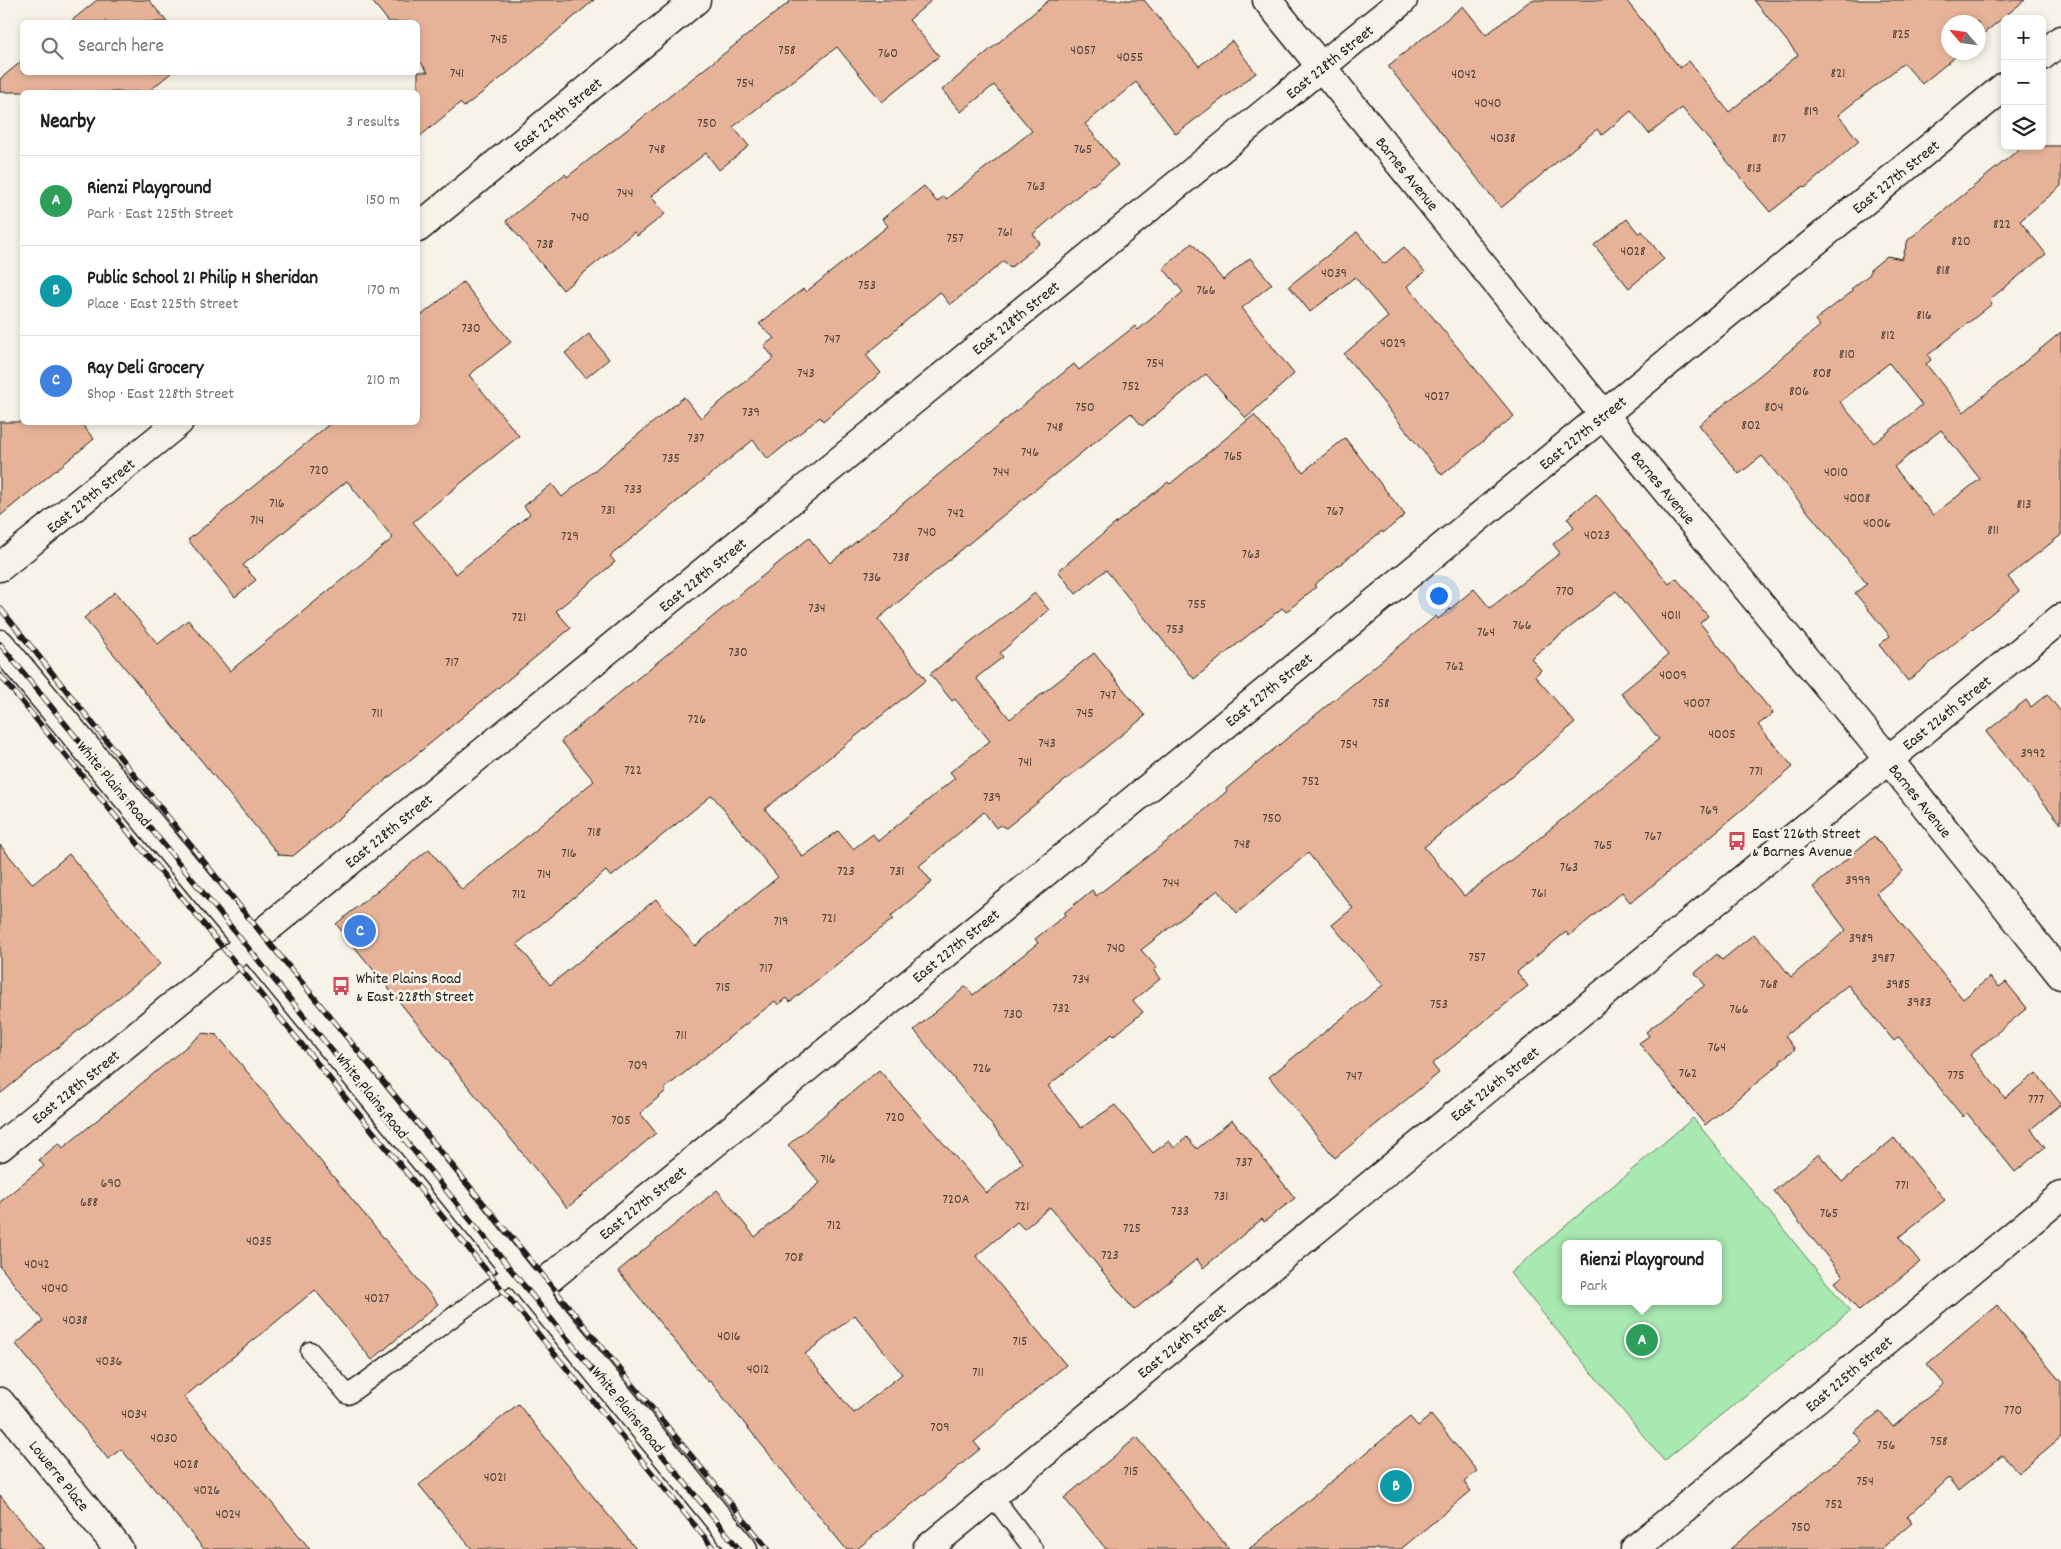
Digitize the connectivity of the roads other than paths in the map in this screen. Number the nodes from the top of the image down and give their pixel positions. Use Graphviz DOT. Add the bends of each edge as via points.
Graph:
graph roads {
  1 [pos="696,0"];
  2 [pos="1267,0"];
  3 [pos="1403,0"];
  4 [pos="2061,40"];
  5 [pos="2046,53"];
  6 [pos="1322,66"];
  7 [pos="2001,89"];
  8 [pos="420,226"];
  9 [pos="1603,414"];
  10 [pos="175,425"];
  11 [pos="0,568"];
  12 [pos="2061,618"];
  13 [pos="0,644"];
  14 [pos="1888,759"];
  15 [pos="249,944"];
  16 [pos="2061,975"];
  17 [pos="0,1147"];
  18 [pos="2061,1196"];
  19 [pos="516,1270"];
  20 [pos="533,1292"];
  21 [pos="310,1351"];
  22 [pos="0,1402"];
  23 [pos="992,1495"];
  24 [pos="119,1549"];
  25 [pos="743,1549"];
  26 [pos="927,1549"];
  27 [pos="1033,1549"];
  28 [pos="1635,1549"];
  1 -- 8 [label="street, East 229th Street"];
  2 -- 6 [label="street, Barnes Avenue"];
  3 -- 6 [label="street, East 228th Street"];
  4 -- 5 [label="street"];
  6 -- 9 [label="street, Barnes Avenue"];
  6 -- 15 [label="street, East 228th Street"];
  7 -- 9 [label="street, East 227th Street"];
  9 -- 14 [label="street, Barnes Avenue"];
  9 -- 20 [label="street, East 227th Street"];
  10 -- 11 [label="street, East 229th Street"];
  12 -- 14 [label="street, East 226th Street"];
  13 -- 15 [label="street, White Plains Road"];
  14 -- 16 [label="street, Barnes Avenue"];
  14 -- 23 [label="street, East 226th Street"];
  15 -- 17 [label="street, East 228th Street"];
  15 -- 19 [label="street, White Plains Road"];
  18 -- 28 [label="street, East 225th Street"];
  19 -- 20 [label="street, White Plains Road"];
  19 -- 21 [label="lane" via="348,1395"];
  20 -- 25 [label="street, White Plains Road"];
  22 -- 24 [label="street, Lowerre Place"];
  23 -- 26 [label="street, East 226th Street"];
  23 -- 27 [label="lane"];
}
